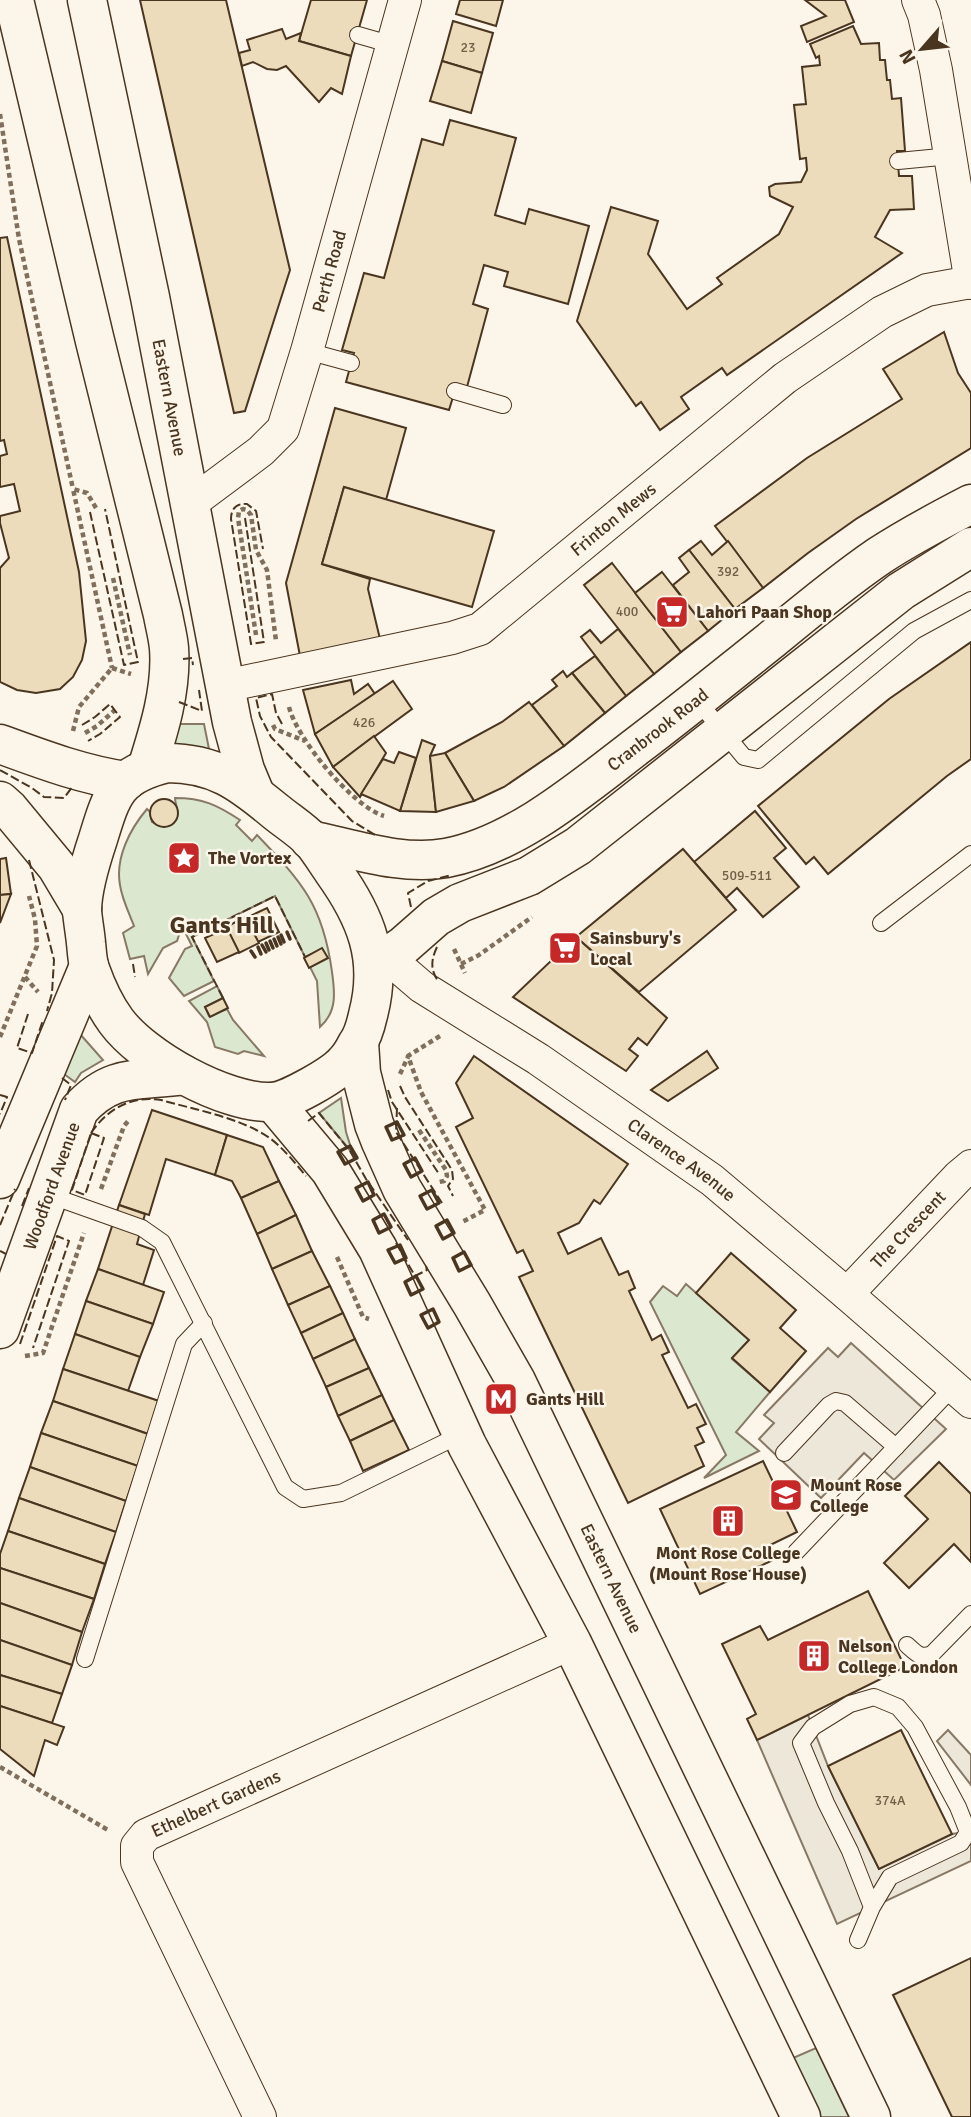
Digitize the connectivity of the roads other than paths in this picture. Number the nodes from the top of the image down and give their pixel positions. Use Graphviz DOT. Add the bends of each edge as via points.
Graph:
graph roads {
  1 [pos="14,0"];
  2 [pos="87,0"];
  3 [pos="405,0"];
  4 [pos="918,0"];
  5 [pos="358,34"];
  6 [pos="393,45"];
  7 [pos="951,156"];
  8 [pos="898,161"];
  9 [pos="971,283"];
  10 [pos="307,351"];
  11 [pos="351,363"];
  12 [pos="455,391"];
  13 [pos="503,405"];
  14 [pos="190,504"];
  15 [pos="971,504"];
  16 [pos="971,547"];
  17 [pos="971,600"];
  18 [pos="225,686"];
  19 [pos="696,700"];
  20 [pos="723,733"];
  21 [pos="0,744"];
  22 [pos="136,775"];
  23 [pos="255,794"];
  24 [pos="0,801"];
  25 [pos="310,840"];
  26 [pos="971,854"];
  27 [pos="82,909"];
  28 [pos="881,923"];
  29 [pos="378,957"];
  30 [pos="89,966"];
  31 [pos="359,1042"];
  32 [pos="184,1075"];
  33 [pos="273,1102"];
  34 [pos="971,1166"];
  35 [pos="0,1179"];
  36 [pos="47,1195"];
  37 [pos="847,1293"];
  38 [pos="204,1323"];
  39 [pos="11,1343"];
  40 [pos="962,1394"];
  41 [pos="462,1434"];
  42 [pos="895,1447"];
  43 [pos="783,1453"];
  44 [pos="796,1552"];
  45 [pos="971,1614"];
  46 [pos="572,1643"];
  47 [pos="907,1645"];
  48 [pos="85,1659"];
  49 [pos="872,1907"];
  50 [pos="858,1940"];
  51 [pos="260,2117"];
  52 [pos="801,2117"];
  53 [pos="872,2117"];
  1 -- 22 [label="main road" via="169,648 161,724"];
  2 -- 14 [label="main road, Eastern Avenue"];
  3 -- 6 [label="street, Perth Road"];
  4 -- 7 [label="street"];
  5 -- 6 [label="lane"];
  6 -- 10 [label="street, Perth Road"];
  7 -- 8 [label="lane"];
  7 -- 9 [label="street"];
  9 -- 18 [label="street, Frinton Mews" via="927,290 882,312 785,378 480,629 452,638 279,668"];
  10 -- 11 [label="lane"];
  10 -- 14 [label="street, Perth Road" via="283,429"];
  12 -- 13 [label="lane"];
  14 -- 18 [label="main road, Eastern Avenue"];
  15 -- 19 [label="main road, Cranbrook Road" via="879,556"];
  16 -- 20 [label="main road" via="901,590"];
  17 -- 20 [label="lane" via="914,631 758,760 744,757"];
  18 -- 23 [label="main road, Eastern Avenue" via="237,745"];
  19 -- 20 [label="lane"];
  19 -- 25 [label="main road, Cranbrook Road" via="557,807 475,849 446,858 411,860"];
  20 -- 29 [label="main road" via="578,846 530,876 460,903 403,946"];
  21 -- 22 [label="main road" via="101,777"];
  22 -- 23 [label="main road" via="167,763 187,763 231,777"];
  22 -- 27 [label="main road" via="112,795"];
  23 -- 25 [label="main road"];
  24 -- 27 [label="main road" via="57,867"];
  25 -- 29 [label="main road" via="345,888"];
  26 -- 28 [label="lane"];
  27 -- 30 [label="main road"];
  29 -- 31 [label="main road" via="372,1002"];
  29 -- 37 [label="street, Clarence Avenue" via="538,1059 712,1180"];
  30 -- 32 [label="main road" via="115,1020 156,1059"];
  30 -- 35 [label="main road"];
  31 -- 33 [label="main road" via="344,1063 324,1079"];
  31 -- 53 [label="main road, Eastern Avenue" via="361,1073 374,1124 402,1189 516,1381"];
  32 -- 33 [label="main road" via="222,1091"];
  32 -- 36 [label="main road, Woodford Avenue" via="135,1078 92,1096 79,1110"];
  33 -- 41 [label="main road" via="330,1170 378,1249"];
  34 -- 37 [label="street, The Crescent"];
  36 -- 38 [label="lane" via="142,1228 162,1242"];
  36 -- 39 [label="main road, Woodford Avenue"];
  37 -- 40 [label="street, Clarence Avenue"];
  38 -- 41 [label="lane" via="285,1488 303,1499 341,1493"];
  38 -- 48 [label="lane" via="184,1345"];
  40 -- 42 [label="lane"];
  41 -- 46 [label="main road"];
  42 -- 43 [label="lane" via="845,1403 836,1401"];
  42 -- 44 [label="lane"];
  45 -- 47 [label="lane" via="932,1654 917,1655"];
  46 -- 51 [label="street, Ethelbert Gardens" via="146,1835 136,1846 137,1862"];
  46 -- 52 [label="main road"];
  49 -- 49 [label="lane" via="801,1743 822,1721 850,1704 874,1697 898,1707 915,1727 968,1832 961,1843 890,1877"];
  49 -- 50 [label="lane"];
}
